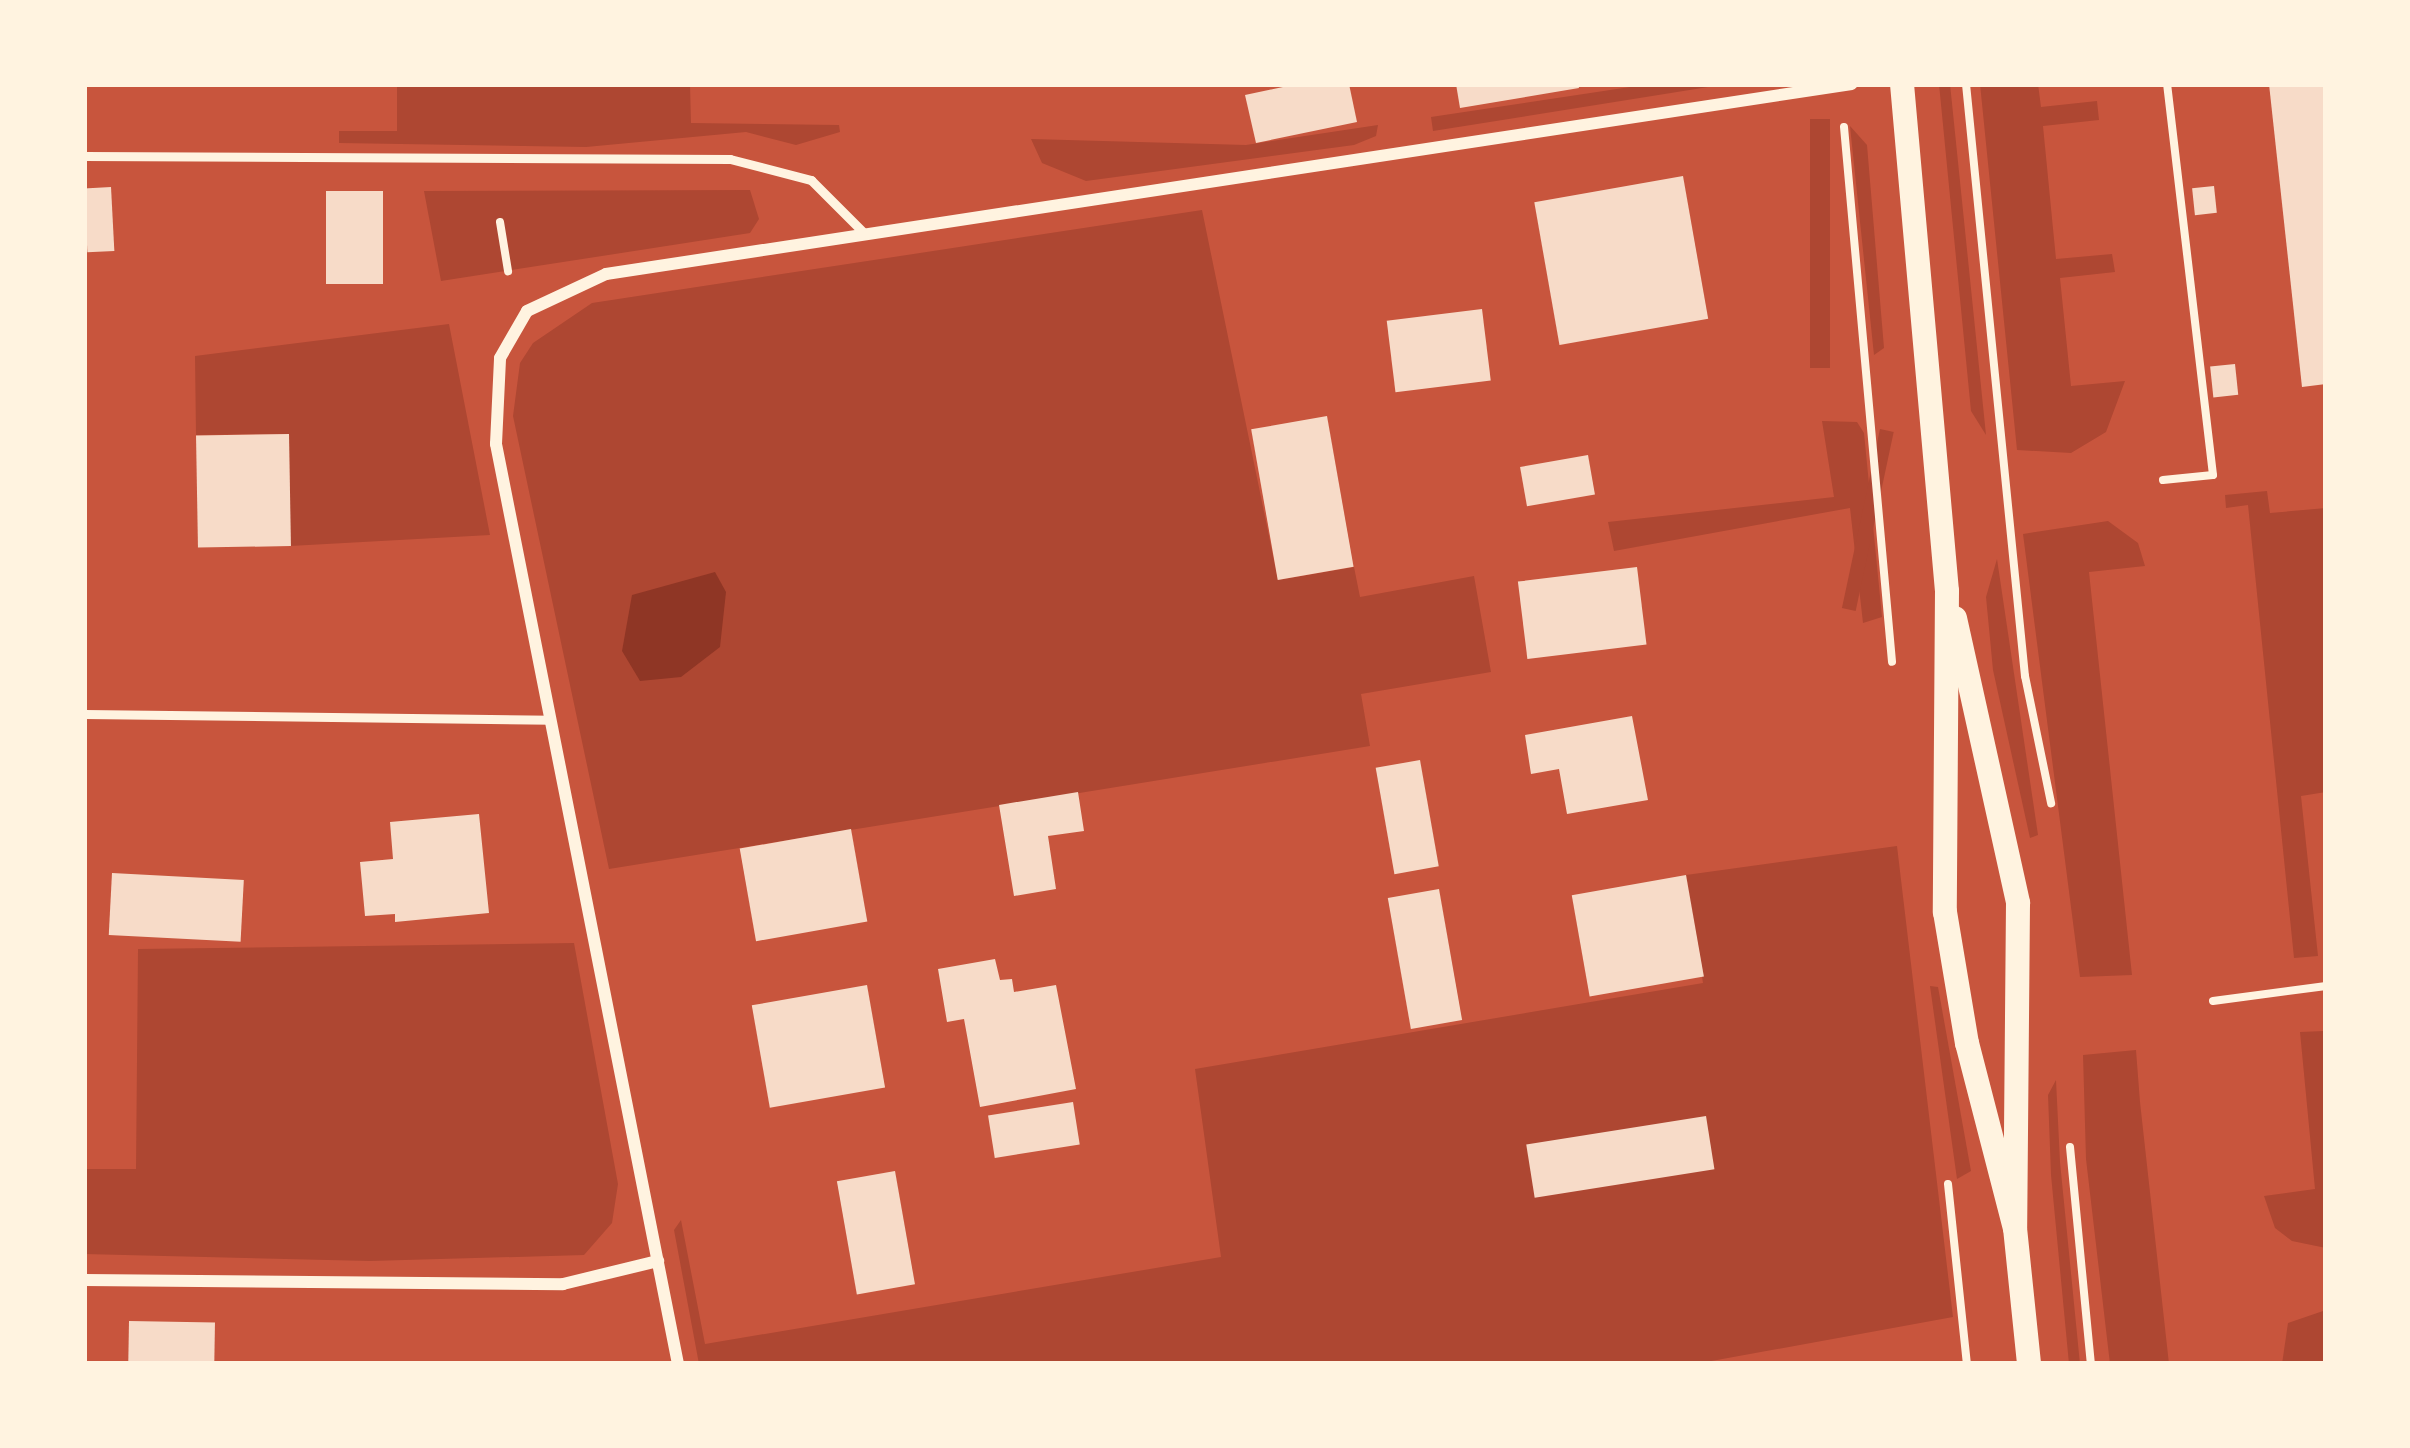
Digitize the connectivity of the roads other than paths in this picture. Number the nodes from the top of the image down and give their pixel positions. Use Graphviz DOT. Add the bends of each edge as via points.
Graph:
graph roads {
  1 [pos="1852,84"];
  2 [pos="1902,84"];
  3 [pos="84,156"];
  4 [pos="865,234"];
  5 [pos="1947,591"];
  6 [pos="84,714"];
  7 [pos="550,721"];
  8 [pos="2015,1228"];
  9 [pos="658,1261"];
  10 [pos="84,1280"];
  11 [pos="679,1364"];
  12 [pos="2029,1364"];
  1 -- 4 [label="street"];
  2 -- 5 [label="main road"];
  3 -- 4 [label="lane" via="730,159 811,180"];
  4 -- 7 [label="street" via="606,274 550,294 512,332 493,386 496,444"];
  5 -- 8 [label="main road" via="1945,912 1966,1043"];
  5 -- 8 [label="main road" via="1995,772 2018,902"];
  6 -- 7 [label="lane"];
  7 -- 9 [label="street"];
  8 -- 12 [label="main road"];
  9 -- 10 [label="street" via="562,1284"];
  9 -- 11 [label="street"];
}
